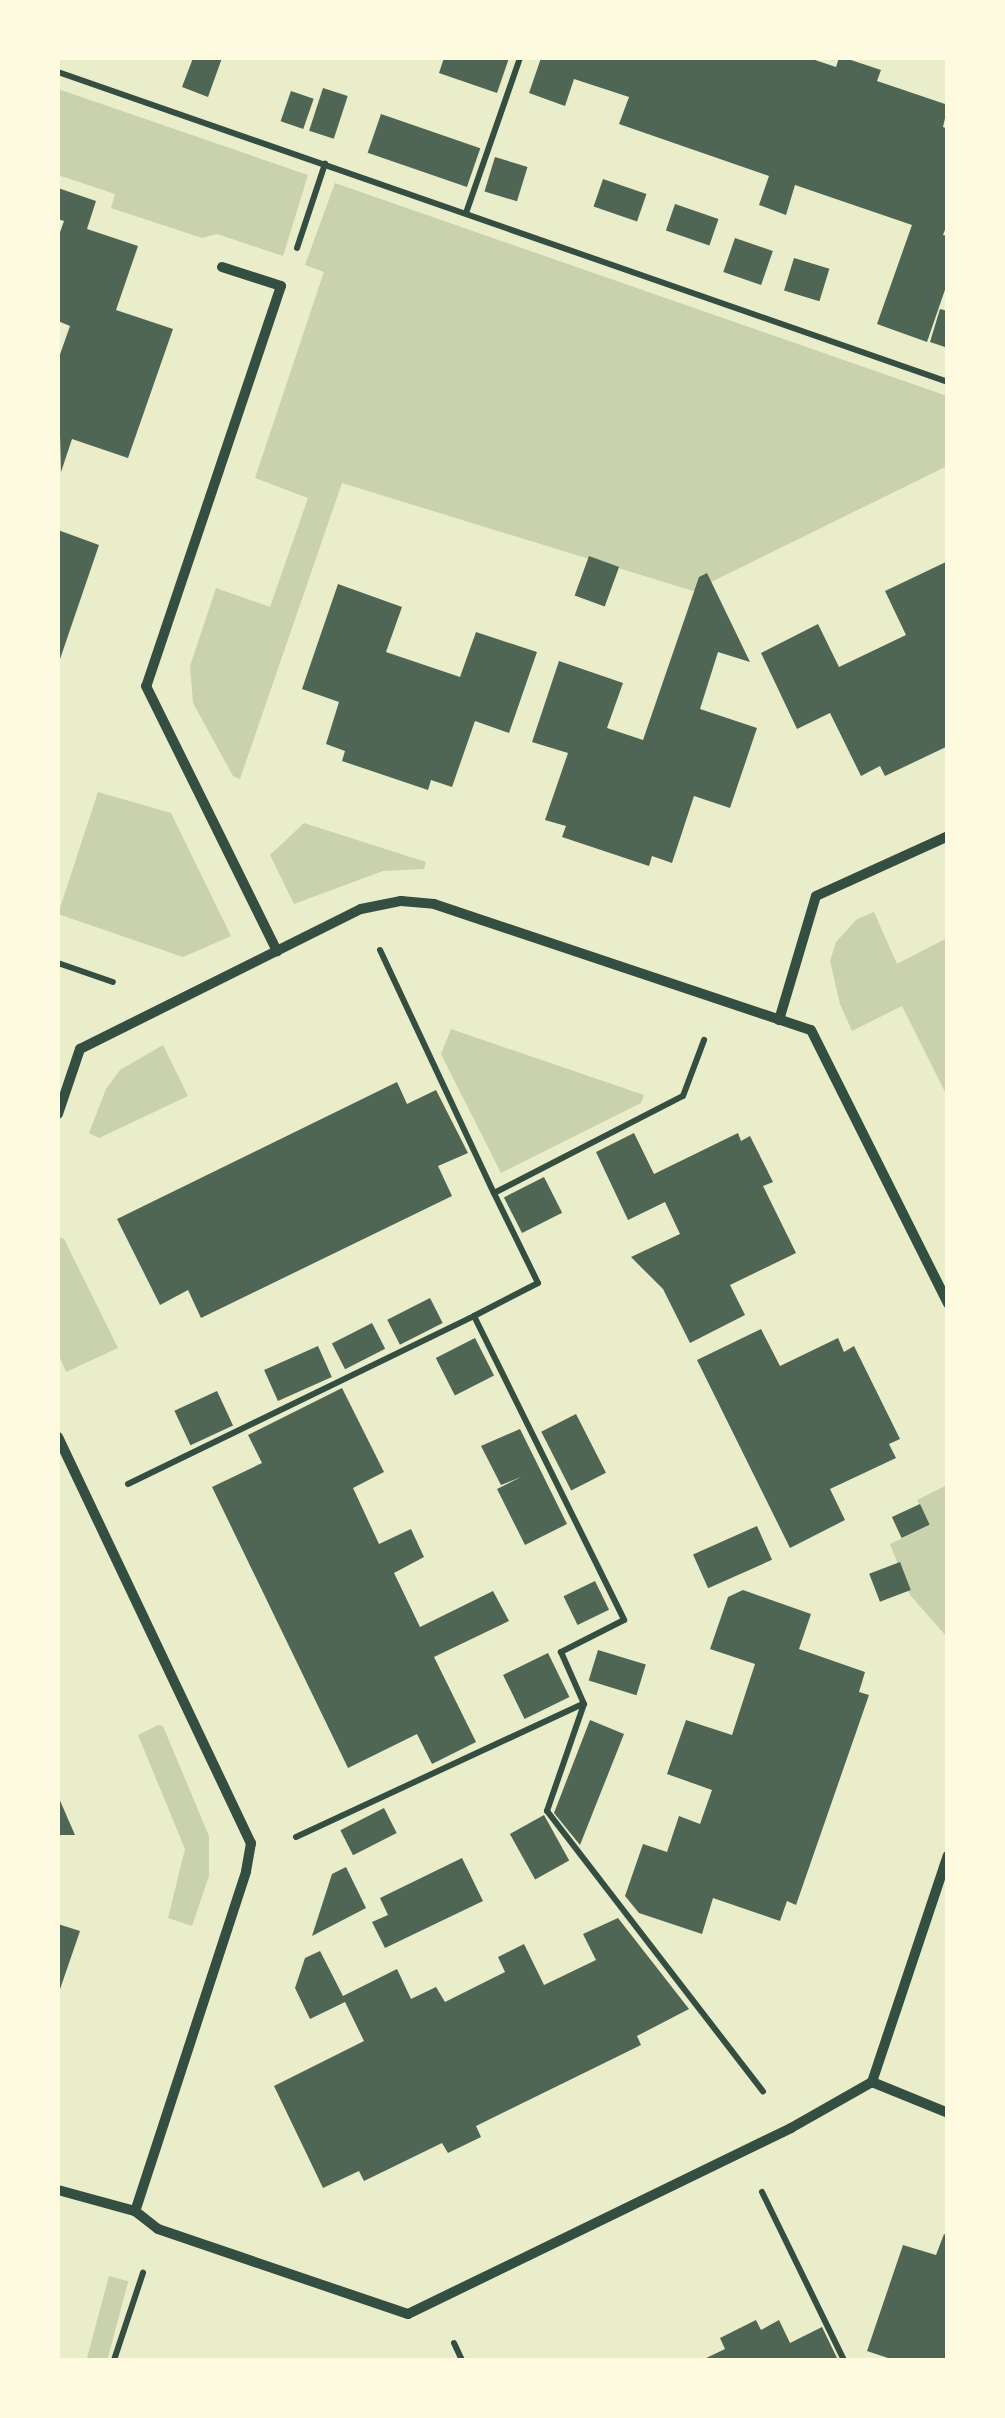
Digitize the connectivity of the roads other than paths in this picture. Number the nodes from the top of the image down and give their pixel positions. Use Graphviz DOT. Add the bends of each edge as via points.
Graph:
graph roads {
  1 [pos="222,267"];
  2 [pos="948,836"];
  3 [pos="277,951"];
  4 [pos="779,1020"];
  5 [pos="58,1114"];
  6 [pos="948,1304"];
  7 [pos="58,1437"];
  8 [pos="948,1855"];
  9 [pos="872,2082"];
  10 [pos="948,2113"];
  11 [pos="58,2190"];
  12 [pos="134,2210"];
  1 -- 3 [label="street" via="282,286 146,686"];
  2 -- 4 [label="street" via="816,896"];
  3 -- 4 [label="street" via="362,909 402,901 434,904"];
  3 -- 5 [label="street" via="80,1050"];
  4 -- 6 [label="street" via="811,1030"];
  7 -- 12 [label="street" via="252,1842"];
  8 -- 9 [label="street"];
  9 -- 10 [label="street"];
  9 -- 12 [label="street" via="408,2314 158,2230"];
  11 -- 12 [label="street"];
}
